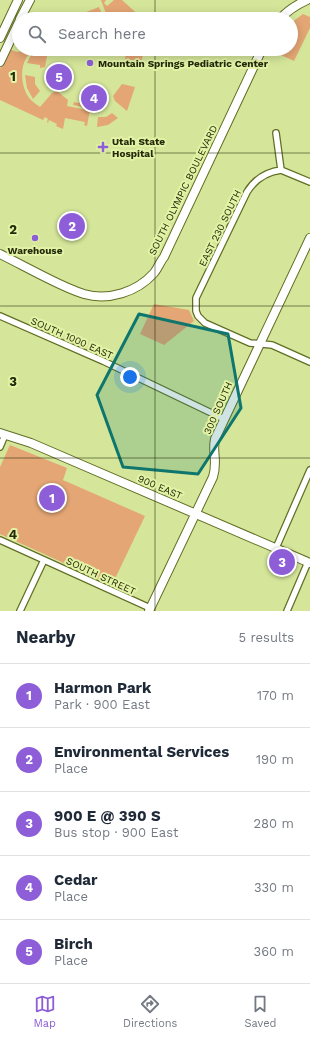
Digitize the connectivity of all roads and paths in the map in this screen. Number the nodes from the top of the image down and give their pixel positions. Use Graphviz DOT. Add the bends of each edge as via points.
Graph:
graph roads {
  1 [pos="18,0"];
  2 [pos="30,0"];
  3 [pos="307,0"];
  4 [pos="12,12"];
  5 [pos="24,12"];
  6 [pos="286,12"];
  7 [pos="12,13"];
  8 [pos="1,36"];
  9 [pos="11,37"];
  10 [pos="259,56"];
  11 [pos="0,62"];
  12 [pos="276,133"];
  13 [pos="282,170"];
  14 [pos="310,182"];
  15 [pos="310,238"];
  16 [pos="0,254"];
  17 [pos="0,316"];
  18 [pos="259,344"];
  19 [pos="310,362"];
  20 [pos="224,419"];
  21 [pos="2,434"];
  22 [pos="0,447"];
  23 [pos="310,470"];
  24 [pos="195,513"];
  25 [pos="0,540"];
  26 [pos="276,548"];
  27 [pos="44,560"];
  28 [pos="309,563"];
  29 [pos="149,610"];
  30 [pos="20,611"];
  31 [pos="287,611"];
  1 -- 4 [label="street"];
  2 -- 5 [label="street"];
  3 -- 6 [label="street"];
  7 -- 8 [label="street"];
  8 -- 9 [label="street"];
  9 -- 11 [label="street"];
  10 -- 16 [label="street, SOUTH OLYMPIC BOULEVARD" via="164,257 154,272 140,285 113,296 84,294"];
  12 -- 13 [label="street"];
  13 -- 14 [label="street"];
  13 -- 18 [label="street, EAST 230 SOUTH" via="263,176 251,186 196,298 196,311 205,323 250,343"];
  15 -- 18 [label="street, 300 SOUTH"];
  17 -- 20 [label="street, SOUTH 1000 EAST" via="103,361"];
  18 -- 19 [label="street" via="272,345"];
  18 -- 20 [label="street, 300 SOUTH"];
  20 -- 24 [label="street, 300 SOUTH" via="214,444 216,468 213,478"];
  21 -- 22 [label="street"];
  21 -- 24 [label="street, 900 EAST" via="31,443"];
  23 -- 26 [label="street"];
  24 -- 26 [label="street, 900 EAST"];
  24 -- 29 [label="street, 300 SOUTH"];
  25 -- 27 [label="street, SOUTH STREET"];
  26 -- 28 [label="street, 900 EAST"];
  27 -- 29 [label="street, SOUTH STREET"];
  27 -- 30 [label="street"];
  28 -- 31 [label="street"];
}
